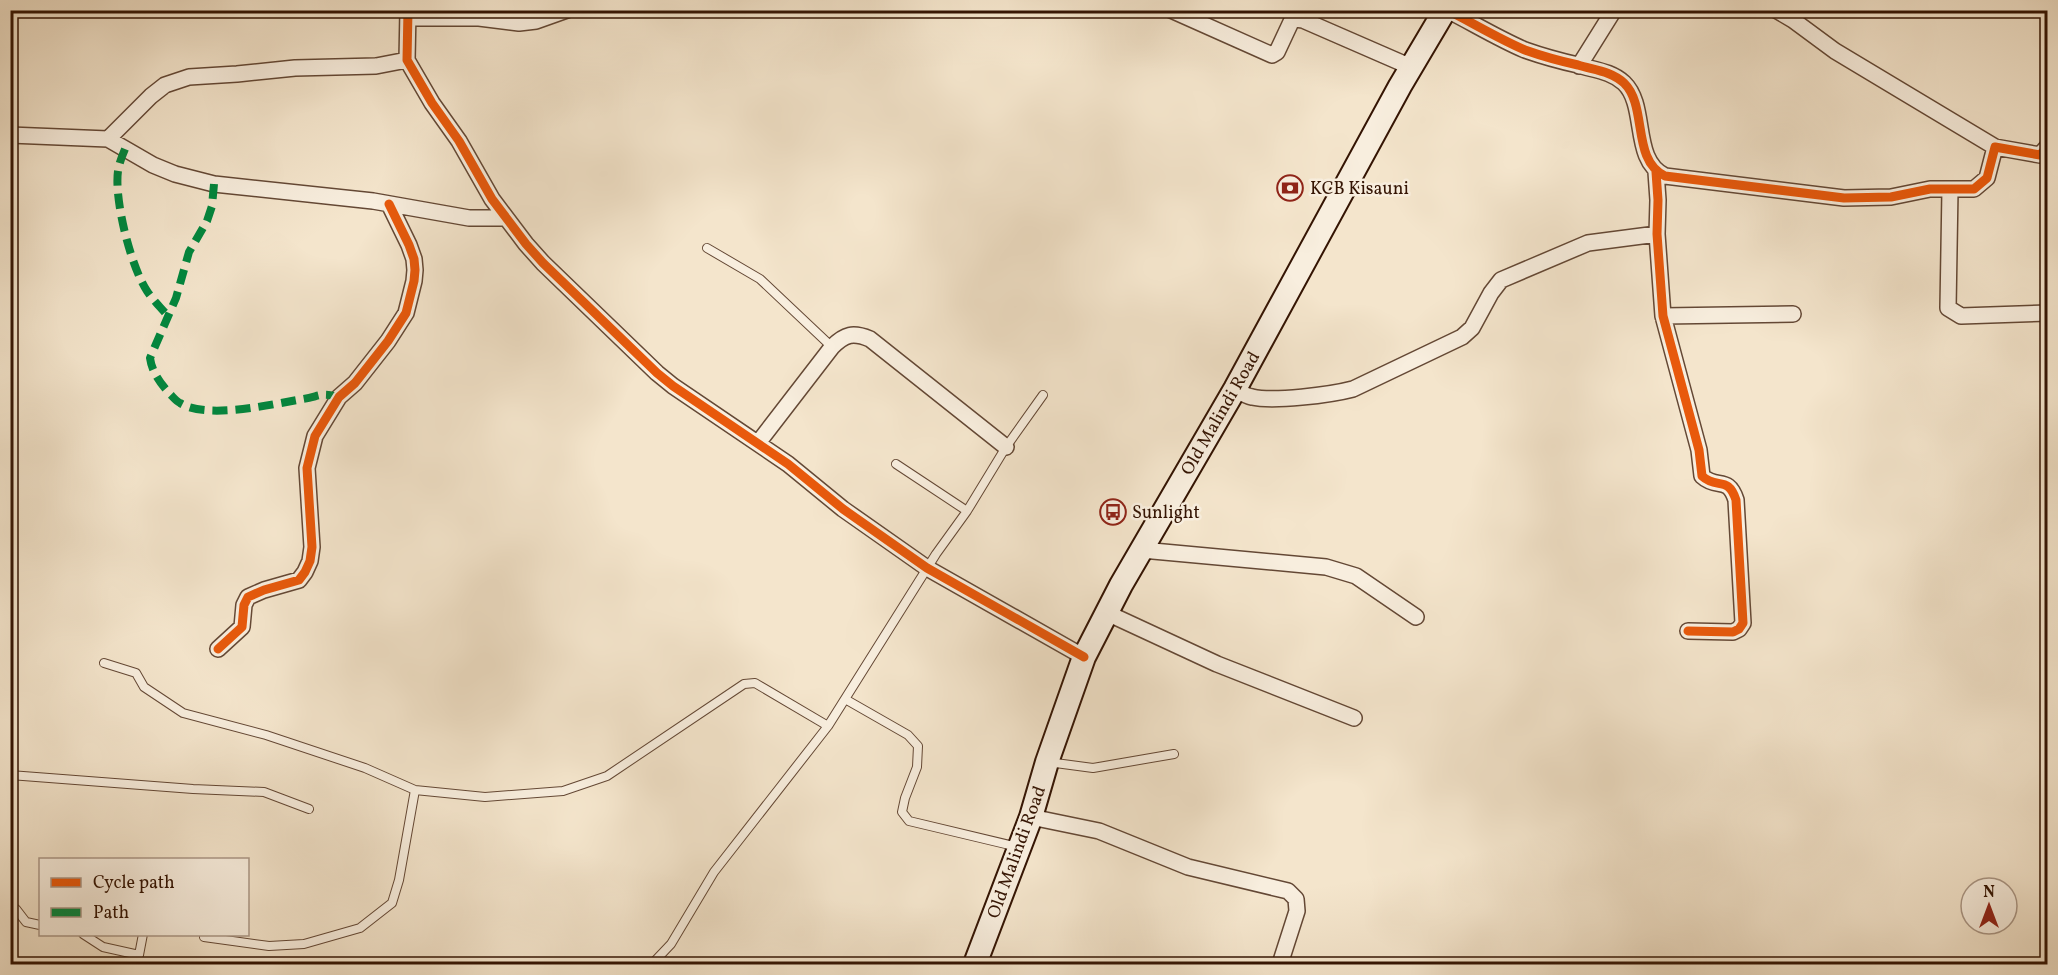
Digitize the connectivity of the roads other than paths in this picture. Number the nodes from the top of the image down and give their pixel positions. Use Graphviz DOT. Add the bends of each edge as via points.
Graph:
graph roads {
  1 [pos="567,10"];
  2 [pos="1171,10"];
  3 [pos="1446,10"];
  4 [pos="1614,10"];
  5 [pos="1776,10"];
  6 [pos="408,14"];
  7 [pos="407,60"];
  8 [pos="1579,66"];
  9 [pos="1411,67"];
  10 [pos="10,135"];
  11 [pos="108,139"];
  12 [pos="2048,146"];
  13 [pos="1995,147"];
  14 [pos="1656,172"];
  15 [pos="1950,190"];
  16 [pos="389,204"];
  17 [pos="506,218"];
  18 [pos="1657,234"];
  19 [pos="707,248"];
  20 [pos="2048,313"];
  21 [pos="1793,314"];
  22 [pos="1663,316"];
  23 [pos="832,347"];
  24 [pos="1234,389"];
  25 [pos="1043,396"];
  26 [pos="758,443"];
  27 [pos="1006,447"];
  28 [pos="896,464"];
  29 [pos="967,511"];
  30 [pos="1142,550"];
  31 [pos="927,568"];
  32 [pos="1107,613"];
  33 [pos="1416,617"];
  34 [pos="1688,631"];
  35 [pos="218,649"];
  36 [pos="1084,657"];
  37 [pos="104,663"];
  38 [pos="846,699"];
  39 [pos="1353,718"];
  40 [pos="828,726"];
  41 [pos="1174,754"];
  42 [pos="1047,762"];
  43 [pos="10,775"];
  44 [pos="416,790"];
  45 [pos="309,809"];
  46 [pos="1031,817"];
  47 [pos="1019,847"];
  48 [pos="10,908"];
  49 [pos="39,925"];
  50 [pos="85,936"];
  51 [pos="143,936"];
  52 [pos="204,938"];
  53 [pos="652,964"];
  54 [pos="975,964"];
  55 [pos="1280,964"];
  1 -- 6 [label="street" via="519,23"];
  2 -- 9 [label="street" via="1272,55 1291,22 1303,20"];
  3 -- 8 [label="street" via="1525,50"];
  3 -- 9 [label="main road, Old Malindi Road"];
  4 -- 8 [label="street"];
  5 -- 13 [label="street" via="1835,51"];
  6 -- 7 [label="street"];
  7 -- 11 [label="street" via="376,66 189,77 165,85"];
  7 -- 17 [label="street"];
  8 -- 14 [label="street" via="1604,71 1628,87 1646,154"];
  9 -- 24 [label="main road, Old Malindi Road"];
  10 -- 11 [label="street"];
  11 -- 16 [label="street" via="153,165 204,182"];
  12 -- 13 [label="street" via="2040,154"];
  13 -- 15 [label="street" via="1988,178 1974,189"];
  14 -- 15 [label="street" via="1685,180 1863,199 1930,189"];
  14 -- 18 [label="street"];
  15 -- 20 [label="street" via="1948,308 1961,316"];
  16 -- 17 [label="street" via="469,218"];
  16 -- 35 [label="street" via="414,259 406,313 355,383 339,397 315,436 306,468 312,547 309,565 299,580 248,597 242,627"];
  17 -- 26 [label="street" via="543,263 657,373"];
  18 -- 22 [label="street"];
  18 -- 24 [label="street" via="1588,243 1501,280 1478,319 1462,337 1353,389 1264,398"];
  19 -- 23 [label="lane" via="760,279"];
  21 -- 22 [label="street"];
  22 -- 34 [label="street" via="1699,450 1702,476 1728,485 1736,500 1743,623 1732,632"];
  23 -- 26 [label="street"];
  23 -- 27 [label="street" via="850,334 870,339"];
  24 -- 30 [label="main road, Old Malindi Road"];
  25 -- 27 [label="lane"];
  26 -- 31 [label="street"];
  27 -- 29 [label="lane"];
  28 -- 29 [label="lane"];
  29 -- 31 [label="lane"];
  30 -- 32 [label="main road, Old Malindi Road"];
  30 -- 33 [label="street" via="1326,567 1356,576"];
  31 -- 36 [label="street"];
  31 -- 38 [label="lane"];
  32 -- 36 [label="main road, Old Malindi Road"];
  32 -- 39 [label="street" via="1217,664"];
  36 -- 42 [label="main road, Old Malindi Road"];
  37 -- 44 [label="lane" via="136,673 144,687 183,712 365,768"];
  38 -- 40 [label="lane"];
  38 -- 47 [label="lane" via="908,735 918,746 917,767 902,812 909,820"];
  40 -- 44 [label="lane" via="754,683 744,684 608,776 563,791 485,797"];
  40 -- 53 [label="lane" via="714,872 671,944"];
  41 -- 42 [label="lane" via="1093,768"];
  42 -- 46 [label="main road, Old Malindi Road"];
  43 -- 45 [label="lane" via="264,792"];
  44 -- 52 [label="lane" via="392,903 360,928 292,945"];
  46 -- 47 [label="main road, Old Malindi Road"];
  46 -- 55 [label="street" via="1099,831 1188,867 1288,891 1296,899 1297,911"];
  47 -- 54 [label="main road, Old Malindi Road"];
  48 -- 49 [label="lane" via="16,909 26,922"];
  50 -- 51 [label="lane" via="103,947 139,955"];
}
